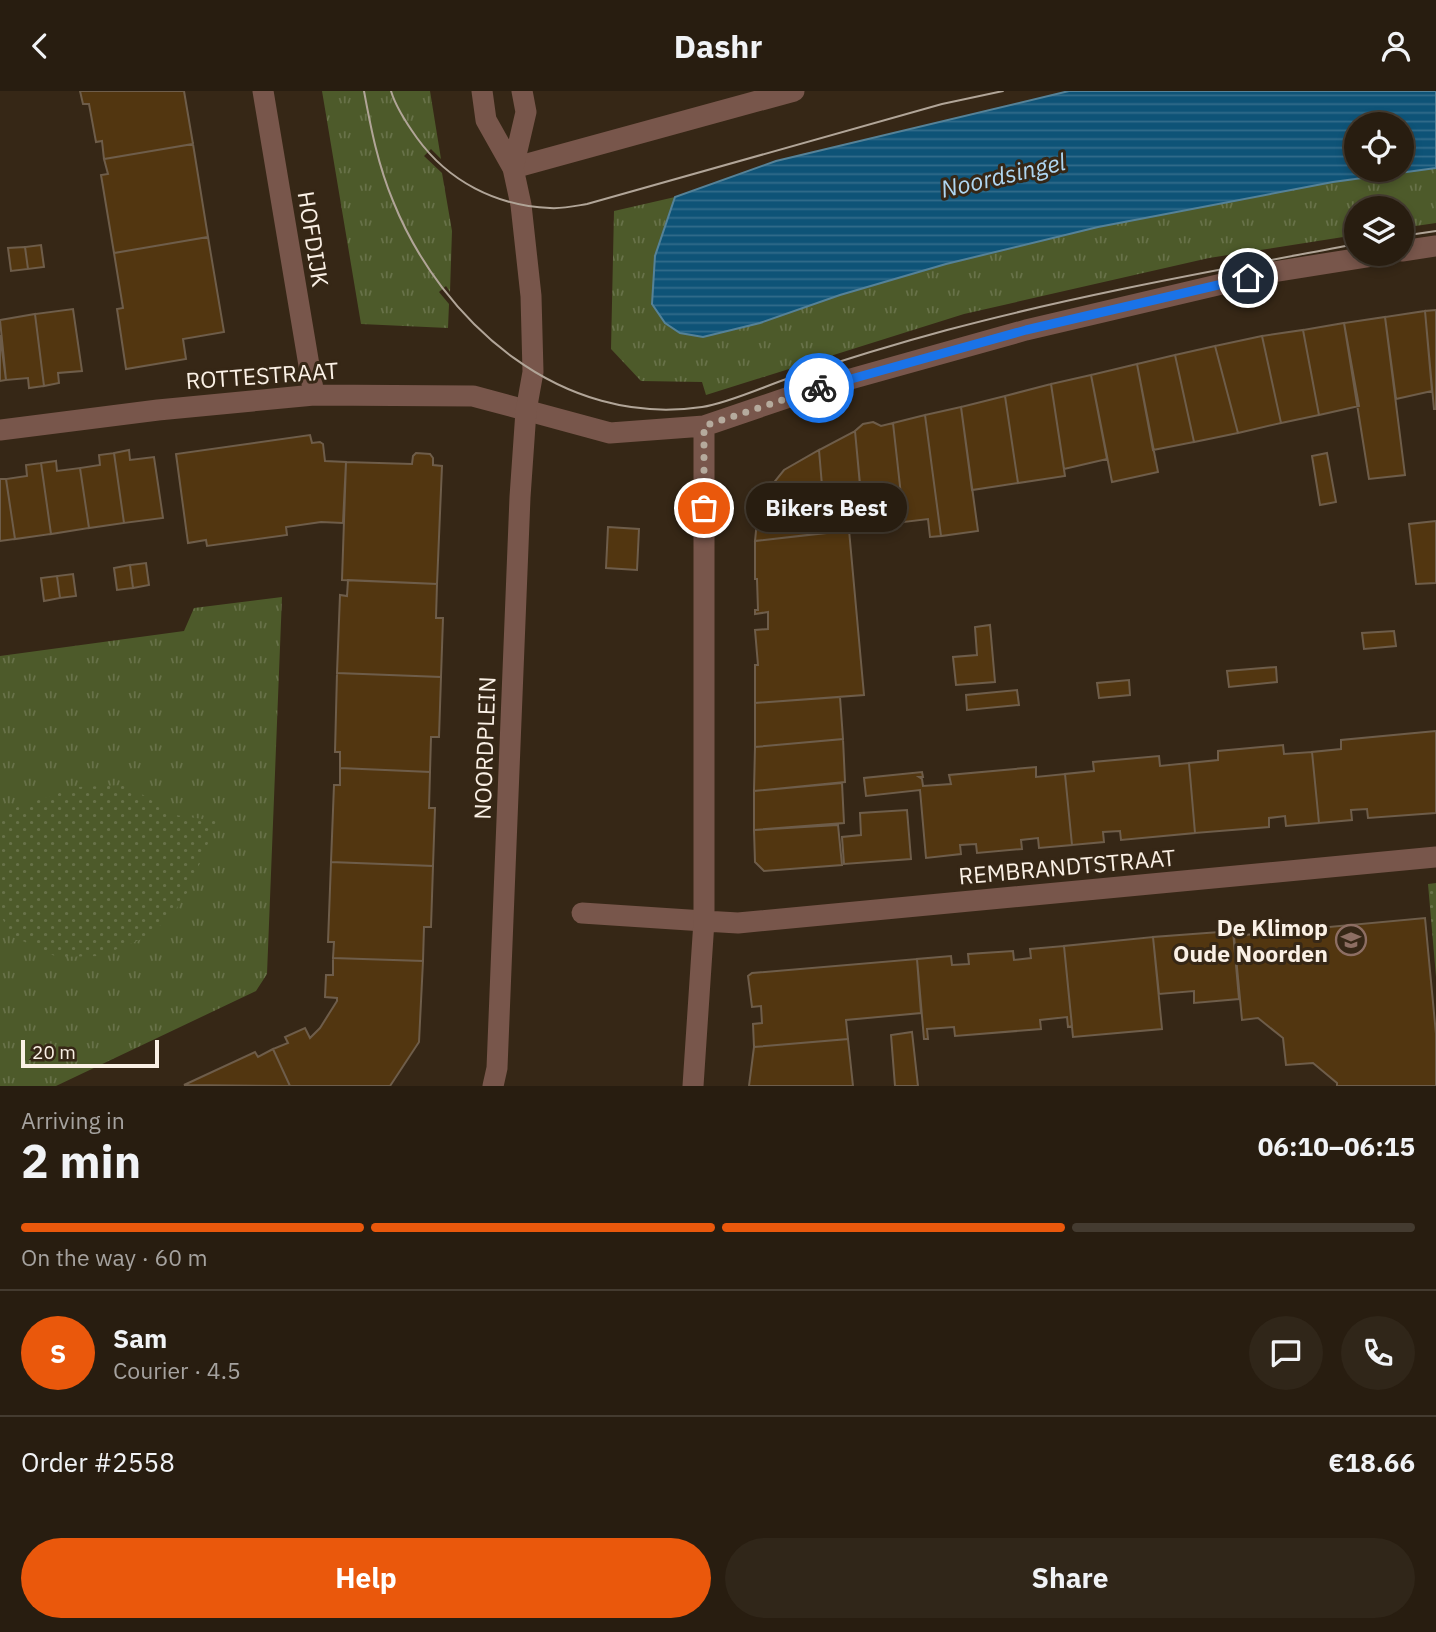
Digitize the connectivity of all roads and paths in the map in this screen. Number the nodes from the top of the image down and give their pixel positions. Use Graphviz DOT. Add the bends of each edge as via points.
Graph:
graph roads {
  1 [pos="263,91"];
  2 [pos="482,91"];
  3 [pos="522,91"];
  4 [pos="794,91"];
  5 [pos="513,168"];
  6 [pos="1436,246"];
  7 [pos="1414,249"];
  8 [pos="1344,261"];
  9 [pos="314,395"];
  10 [pos="526,411"];
  11 [pos="704,426"];
  12 [pos="0,431"];
  13 [pos="1436,857"];
  14 [pos="582,913"];
  15 [pos="704,921"];
  16 [pos="493,1086"];
  17 [pos="693,1086"];
  1 -- 9 [label="street, HOFDIJK"];
  2 -- 5 [label="street" via="486,120"];
  3 -- 5 [label="street" via="526,112"];
  4 -- 5 [label="street"];
  5 -- 10 [label="street, NOORDPLEIN" via="533,322 533,372"];
  6 -- 7 [label="street"];
  8 -- 11 [label="street" via="1273,272 1026,330"];
  9 -- 10 [label="street, ROTTESTRAAT" via="473,395"];
  9 -- 12 [label="street, ROTTESTRAAT"];
  10 -- 11 [label="street" via="610,433"];
  10 -- 16 [label="street, NOORDPLEIN"];
  11 -- 15 [label="street"];
  13 -- 15 [label="street, REMBRANDTSTRAAT" via="738,923"];
  14 -- 15 [label="street, REMBRANDTSTRAAT"];
  15 -- 17 [label="street"];
}
